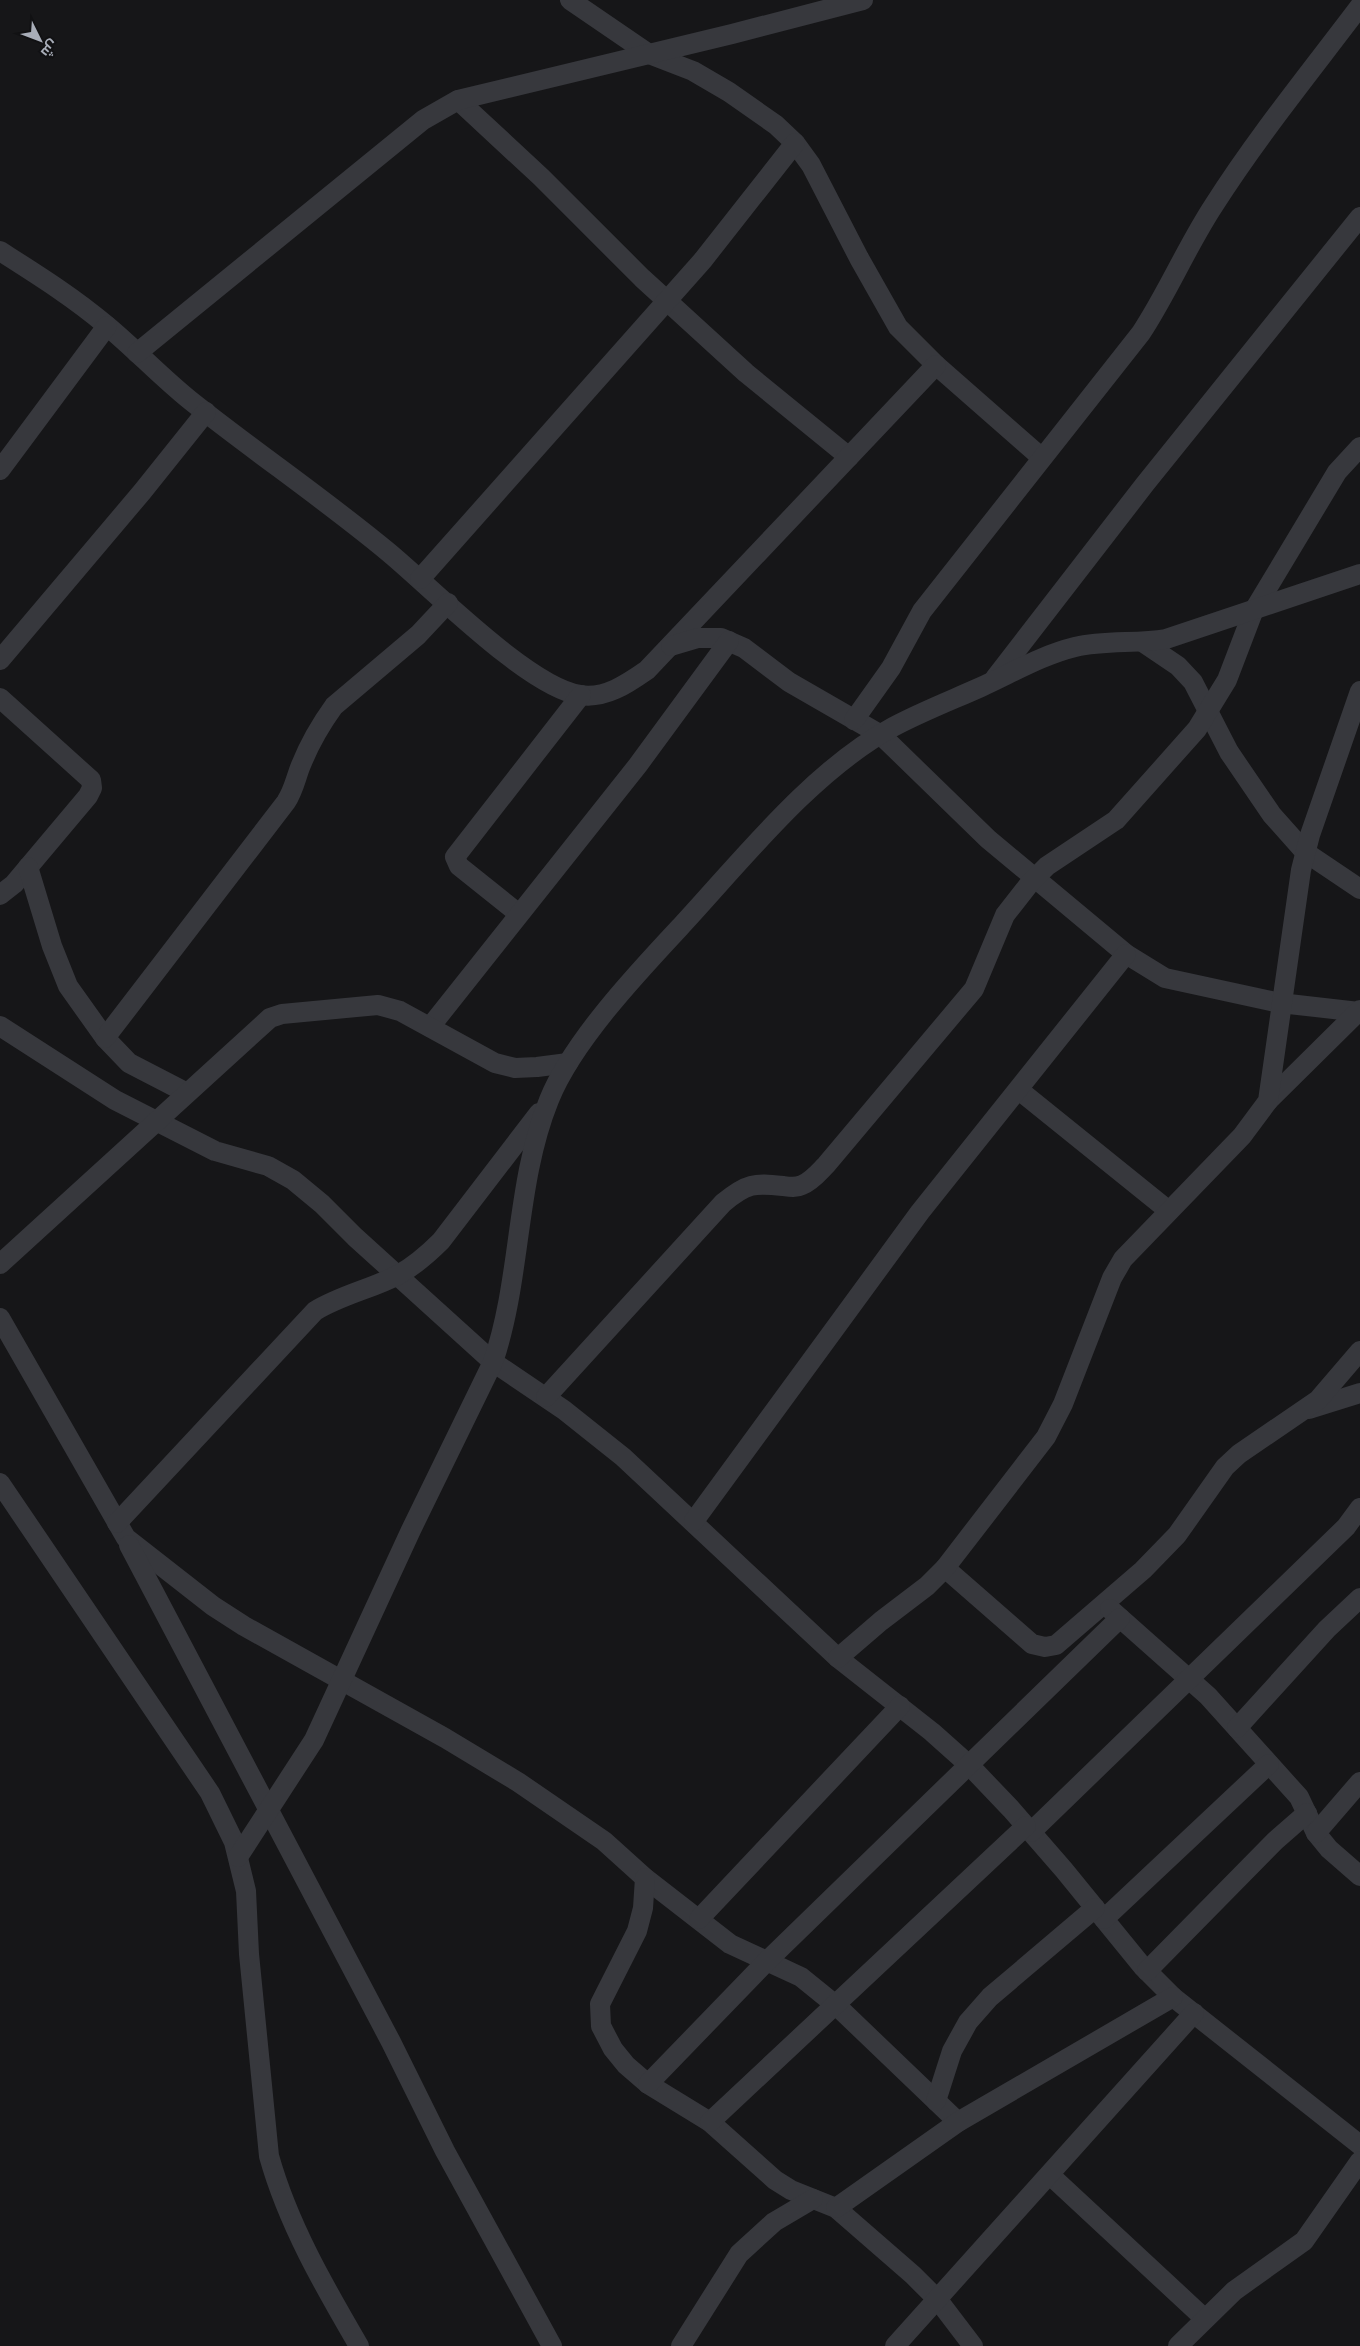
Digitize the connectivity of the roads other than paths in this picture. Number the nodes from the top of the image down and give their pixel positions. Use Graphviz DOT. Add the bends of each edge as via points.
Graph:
graph roads {
  1 [pos="570,0"];
  2 [pos="863,0"];
  3 [pos="1360,6"];
  4 [pos="649,54"];
  5 [pos="458,100"];
  6 [pos="795,143"];
  7 [pos="1360,217"];
  8 [pos="0,251"];
  9 [pos="667,300"];
  10 [pos="107,326"];
  11 [pos="137,353"];
  12 [pos="936,365"];
  13 [pos="206,412"];
  14 [pos="1360,447"];
  15 [pos="849,457"];
  16 [pos="1042,458"];
  17 [pos="0,470"];
  18 [pos="1360,574"];
  19 [pos="420,579"];
  20 [pos="448,603"];
  21 [pos="1253,612"];
  22 [pos="729,641"];
  23 [pos="1144,643"];
  24 [pos="669,646"];
  25 [pos="0,660"];
  26 [pos="993,682"];
  27 [pos="1360,691"];
  28 [pos="581,695"];
  29 [pos="0,698"];
  30 [pos="1210,710"];
  31 [pos="854,720"];
  32 [pos="881,735"];
  33 [pos="1305,852"];
  34 [pos="28,867"];
  35 [pos="1035,878"];
  36 [pos="1360,889"];
  37 [pos="0,895"];
  38 [pos="519,914"];
  39 [pos="1126,954"];
  40 [pos="1280,1003"];
  41 [pos="1360,1011"];
  42 [pos="0,1026"];
  43 [pos="430,1027"];
  44 [pos="105,1038"];
  45 [pos="568,1063"];
  46 [pos="1020,1090"];
  47 [pos="188,1093"];
  48 [pos="549,1099"];
  49 [pos="1268,1101"];
  50 [pos="156,1122"];
  51 [pos="1169,1211"];
  52 [pos="0,1264"];
  53 [pos="397,1275"];
  54 [pos="0,1318"];
  55 [pos="1360,1351"];
  56 [pos="493,1362"];
  57 [pos="1360,1393"];
  58 [pos="546,1397"];
  59 [pos="1306,1410"];
  60 [pos="0,1483"];
  61 [pos="1360,1508"];
  62 [pos="694,1521"];
  63 [pos="121,1531"];
  64 [pos="945,1568"];
  65 [pos="1360,1598"];
  66 [pos="1105,1604"];
  67 [pos="1120,1618"];
  68 [pos="838,1658"];
  69 [pos="342,1680"];
  70 [pos="1190,1680"];
  71 [pos="900,1706"];
  72 [pos="1237,1728"];
  73 [pos="1269,1764"];
  74 [pos="969,1765"];
  75 [pos="1360,1782"];
  76 [pos="270,1810"];
  77 [pos="1307,1813"];
  78 [pos="1029,1829"];
  79 [pos="1316,1833"];
  80 [pos="238,1857"];
  81 [pos="1360,1876"];
  82 [pos="645,1878"];
  83 [pos="1099,1913"];
  84 [pos="699,1919"];
  85 [pos="767,1960"];
  86 [pos="1147,1971"];
  87 [pos="1174,1997"];
  88 [pos="835,2004"];
  89 [pos="1194,2013"];
  90 [pos="648,2084"];
  91 [pos="936,2102"];
  92 [pos="710,2122"];
  93 [pos="958,2122"];
  94 [pos="1360,2145"];
  95 [pos="1360,2161"];
  96 [pos="1050,2176"];
  97 [pos="813,2199"];
  98 [pos="836,2208"];
  99 [pos="938,2300"];
  100 [pos="1205,2320"];
  101 [pos="359,2346"];
  102 [pos="552,2346"];
  103 [pos="681,2346"];
  104 [pos="895,2346"];
  105 [pos="973,2346"];
  106 [pos="1178,2346"];
  1 -- 4 [label="street"];
  2 -- 4 [label="street"];
  3 -- 16 [label="street" via="1215,203 1141,333"];
  4 -- 5 [label="street"];
  4 -- 6 [label="street" via="692,71 729,92 776,125"];
  5 -- 9 [label="street"];
  5 -- 11 [label="street" via="423,120"];
  6 -- 9 [label="street" via="703,260"];
  6 -- 12 [label="street" via="811,165 898,326"];
  7 -- 26 [label="street" via="1145,484"];
  8 -- 10 [label="street"];
  9 -- 15 [label="street" via="746,372"];
  9 -- 19 [label="street"];
  10 -- 11 [label="street"];
  10 -- 17 [label="street"];
  11 -- 13 [label="street"];
  12 -- 15 [label="street"];
  12 -- 16 [label="street"];
  13 -- 19 [label="street" via="329,504"];
  13 -- 25 [label="street"];
  14 -- 21 [label="street" via="1337,472"];
  15 -- 24 [label="street"];
  16 -- 31 [label="street" via="922,611 892,668"];
  18 -- 21 [label="street"];
  19 -- 20 [label="street"];
  20 -- 28 [label="street" via="510,657 547,681"];
  20 -- 44 [label="street" via="418,635 334,706 301,764 286,802"];
  21 -- 23 [label="street"];
  21 -- 30 [label="street" via="1227,680"];
  22 -- 24 [label="street" via="698,638"];
  22 -- 31 [label="street" via="744,648 789,682"];
  22 -- 38 [label="street" via="638,765"];
  23 -- 26 [label="street" via="1077,647 1057,652"];
  23 -- 30 [label="street" via="1188,676"];
  24 -- 28 [label="street" via="646,670 624,686 602,694"];
  26 -- 32 [label="street"];
  27 -- 33 [label="street"];
  28 -- 38 [label="street" via="455,857 459,866"];
  29 -- 34 [label="street" via="91,780 88,796"];
  30 -- 33 [label="street" via="1229,752 1247,780"];
  30 -- 35 [label="street" via="1116,820 1047,866"];
  31 -- 32 [label="street"];
  32 -- 35 [label="street" via="988,839"];
  32 -- 45 [label="street" via="825,777 790,810 661,947"];
  33 -- 36 [label="street"];
  33 -- 40 [label="street"];
  34 -- 37 [label="street"];
  34 -- 44 [label="street" via="68,986"];
  35 -- 39 [label="street"];
  35 -- 58 [label="street" via="1005,915 974,989 826,1165 801,1186 756,1184 737,1191 723,1202"];
  38 -- 43 [label="street"];
  39 -- 40 [label="street" via="1165,978"];
  39 -- 46 [label="street"];
  40 -- 41 [label="street"];
  40 -- 49 [label="street"];
  41 -- 49 [label="street"];
  42 -- 50 [label="street" via="115,1100"];
  43 -- 45 [label="street" via="495,1063 515,1068 537,1068"];
  43 -- 47 [label="street" via="400,1011 378,1005 282,1014 258,1027"];
  44 -- 47 [label="street" via="129,1063"];
  45 -- 48 [label="street"];
  46 -- 51 [label="street"];
  46 -- 62 [label="street" via="902,1236"];
  47 -- 50 [label="street"];
  48 -- 53 [label="street" via="441,1241 424,1258"];
  48 -- 56 [label="street" via="536,1140 519,1220 502,1335"];
  49 -- 51 [label="street" via="1242,1136"];
  50 -- 52 [label="street"];
  50 -- 53 [label="street" via="215,1151 268,1166 293,1180"];
  51 -- 64 [label="street" via="1122,1259 1063,1404 1046,1437"];
  53 -- 56 [label="street"];
  53 -- 63 [label="street" via="315,1311"];
  54 -- 63 [label="street"];
  55 -- 59 [label="street"];
  56 -- 58 [label="street"];
  56 -- 69 [label="street"];
  57 -- 59 [label="street"];
  58 -- 62 [label="street" via="623,1456"];
  59 -- 66 [label="street" via="1225,1467 1178,1536"];
  60 -- 80 [label="street" via="210,1793"];
  61 -- 70 [label="street" via="1346,1527"];
  62 -- 68 [label="street"];
  63 -- 69 [label="street" via="213,1606"];
  63 -- 76 [label="street"];
  64 -- 66 [label="street" via="1032,1644 1045,1647 1056,1645"];
  64 -- 68 [label="street"];
  65 -- 72 [label="street"];
  66 -- 67 [label="street"];
  67 -- 70 [label="street"];
  67 -- 74 [label="street"];
  68 -- 71 [label="street"];
  69 -- 76 [label="street" via="314,1740"];
  69 -- 82 [label="street" via="518,1782 604,1841"];
  70 -- 72 [label="street"];
  70 -- 78 [label="street"];
  71 -- 74 [label="street"];
  71 -- 84 [label="street"];
  72 -- 73 [label="street"];
  73 -- 77 [label="street" via="1299,1797"];
  73 -- 83 [label="street"];
  74 -- 78 [label="street"];
  74 -- 85 [label="street"];
  75 -- 79 [label="street"];
  76 -- 80 [label="street"];
  76 -- 102 [label="street" via="444,2151"];
  77 -- 79 [label="street"];
  77 -- 86 [label="street" via="1275,1841"];
  78 -- 83 [label="street"];
  78 -- 88 [label="street"];
  79 -- 81 [label="street"];
  80 -- 101 [label="street" via="246,1891 269,2156 278,2189 314,2267"];
  82 -- 84 [label="street"];
  82 -- 90 [label="street" via="637,1931 600,2004 601,2026 613,2049"];
  83 -- 86 [label="street"];
  83 -- 91 [label="street" via="990,1997 968,2022 952,2051"];
  84 -- 85 [label="street" via="730,1944"];
  85 -- 88 [label="street" via="801,1977"];
  85 -- 90 [label="street"];
  86 -- 87 [label="street"];
  87 -- 89 [label="street"];
  87 -- 93 [label="street"];
  88 -- 91 [label="street"];
  88 -- 92 [label="street"];
  89 -- 94 [label="street"];
  89 -- 96 [label="street"];
  90 -- 92 [label="street"];
  91 -- 93 [label="street"];
  92 -- 97 [label="street" via="776,2180"];
  93 -- 98 [label="street"];
  95 -- 100 [label="street" via="1304,2241 1234,2292"];
  96 -- 99 [label="street"];
  96 -- 100 [label="street"];
  97 -- 98 [label="street"];
  97 -- 103 [label="street" via="774,2222 739,2254"];
  98 -- 99 [label="street"];
  99 -- 104 [label="street"];
  99 -- 105 [label="street"];
  100 -- 106 [label="street"];
}
